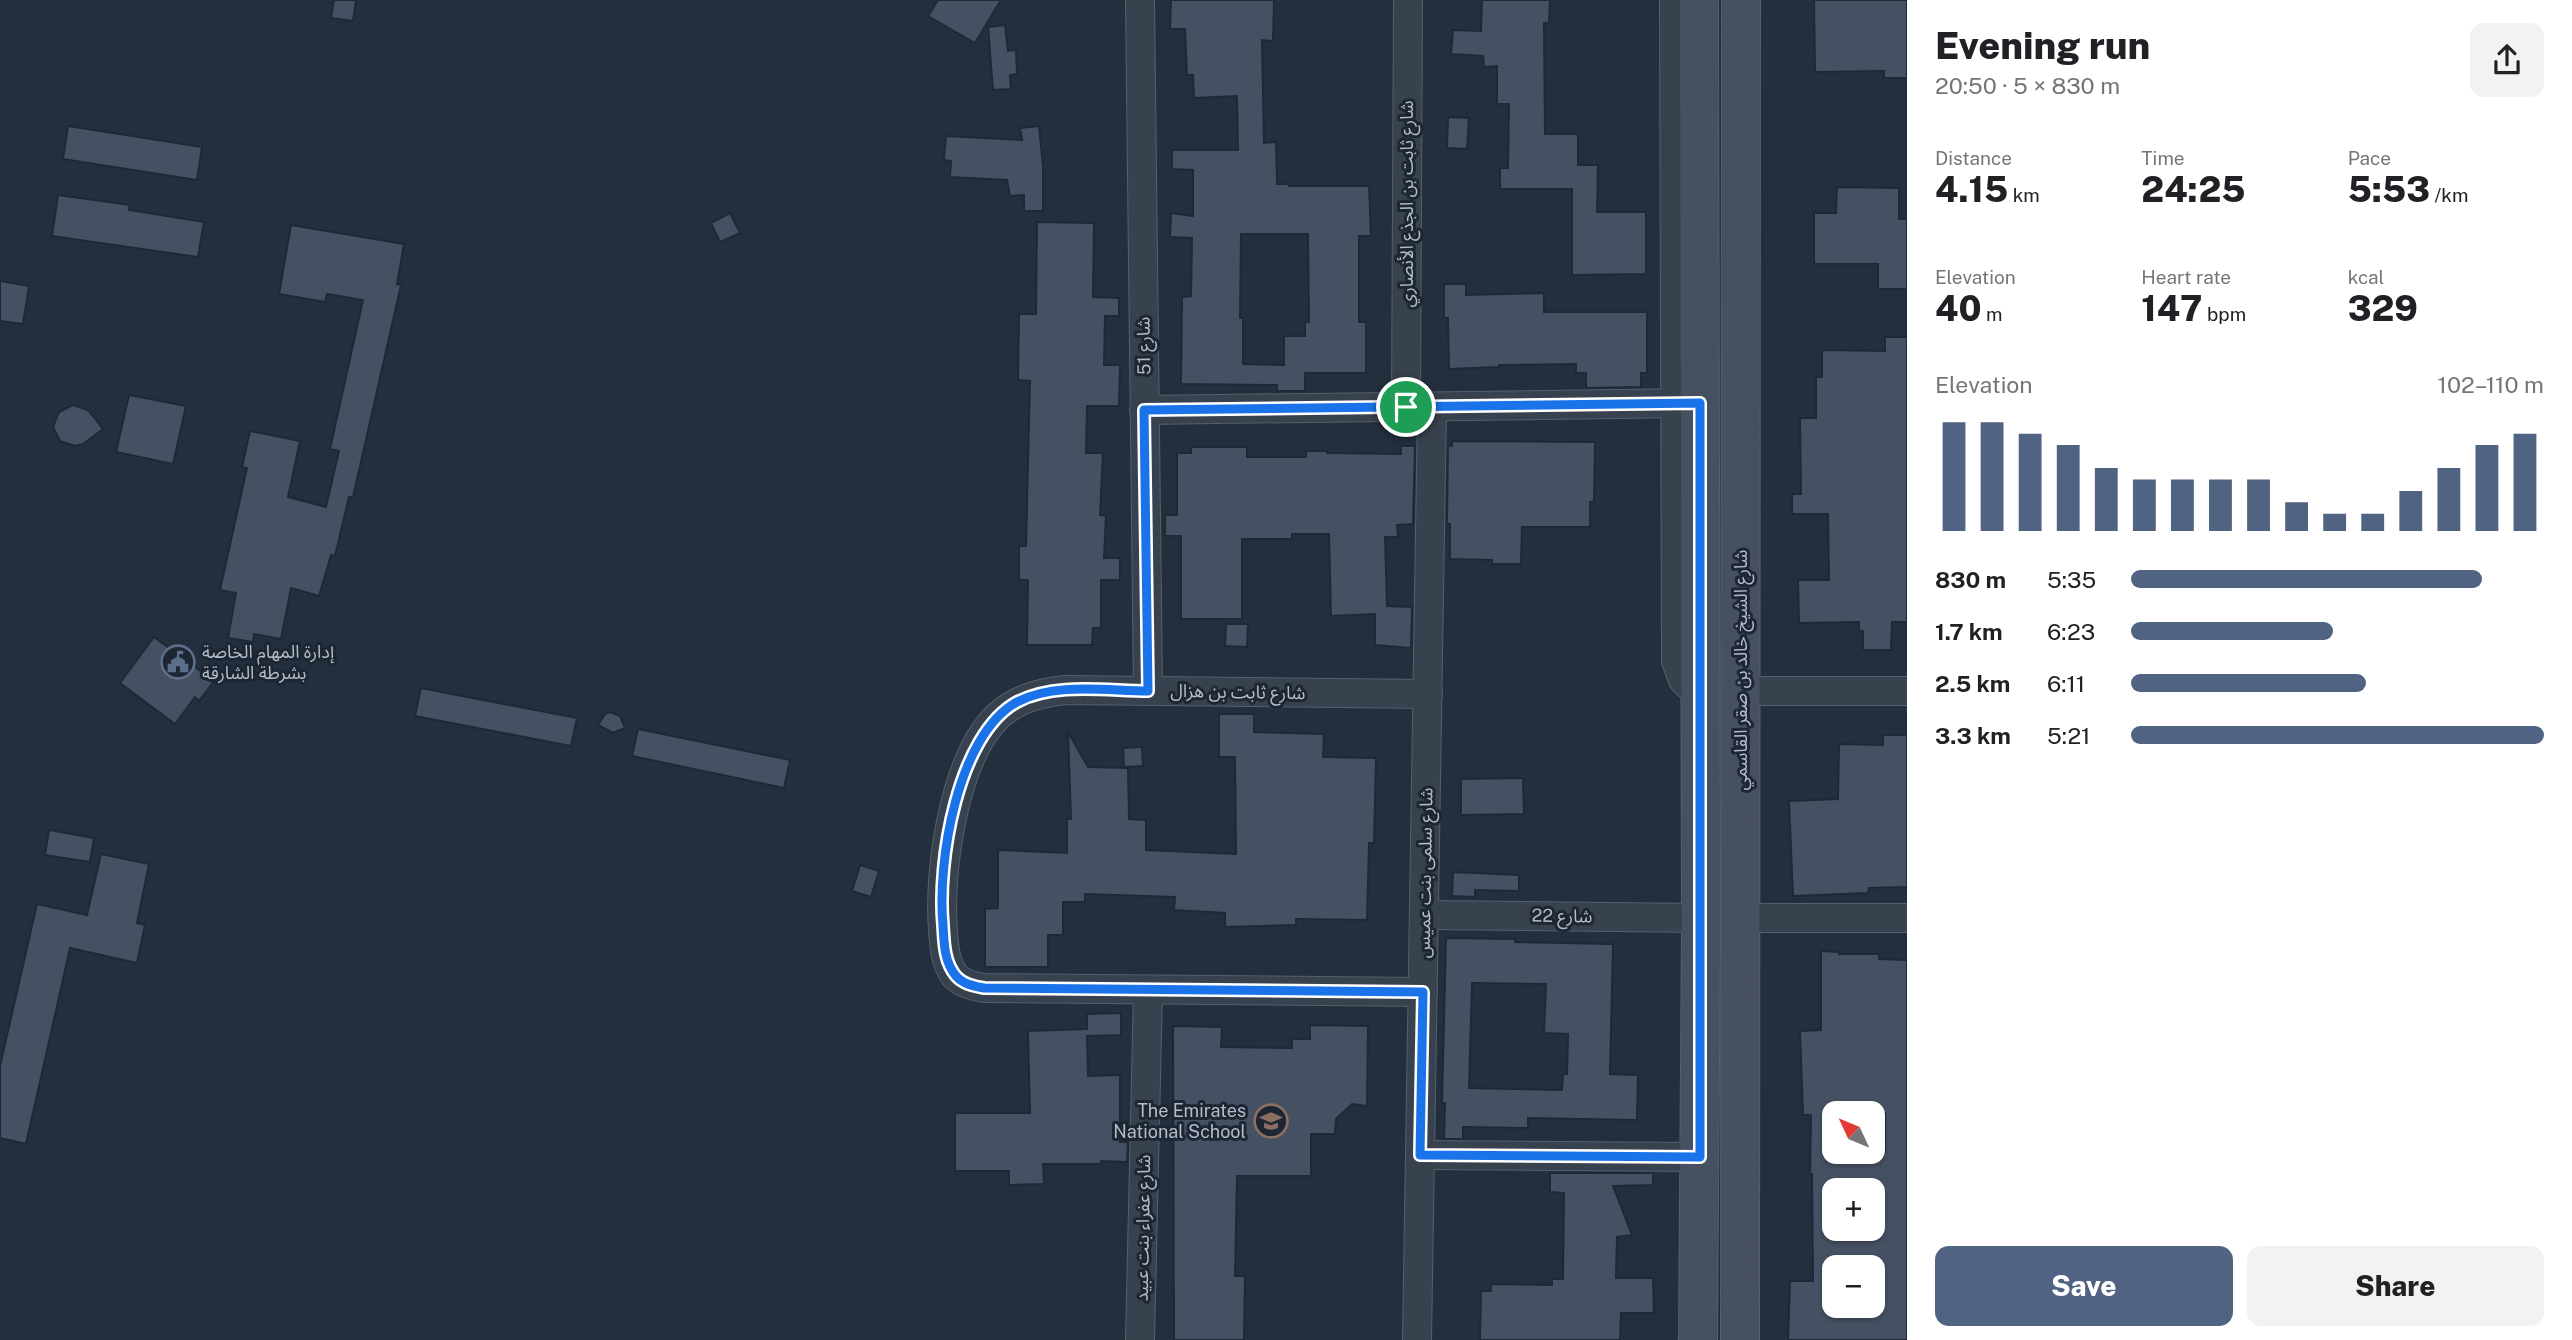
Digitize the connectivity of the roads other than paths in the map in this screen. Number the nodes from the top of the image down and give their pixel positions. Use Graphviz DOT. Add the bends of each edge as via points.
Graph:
graph roads {
  1 [pos="1140,0"];
  2 [pos="1408,0"];
  3 [pos="1674,0"];
  4 [pos="1699,0"];
  5 [pos="1741,0"];
  6 [pos="1687,403"];
  7 [pos="1419,407"];
  8 [pos="1144,410"];
  9 [pos="1148,691"];
  10 [pos="1741,691"];
  11 [pos="1907,691"];
  12 [pos="1427,694"];
  13 [pos="1424,915"];
  14 [pos="1701,918"];
  15 [pos="1741,918"];
  16 [pos="1907,918"];
  17 [pos="1148,990"];
  18 [pos="1423,992"];
  19 [pos="1420,1155"];
  20 [pos="1700,1157"];
  21 [pos="1140,1340"];
  22 [pos="1417,1340"];
  23 [pos="1698,1340"];
  24 [pos="1740,1340"];
  1 -- 8 [label="street, شارع 51"];
  2 -- 7 [label="street, شارع ثابت بن الجذع الأنصاري"];
  3 -- 6 [label="street"];
  4 -- 6 [label="main road"];
  5 -- 10 [label="main road, شارع الشيخ خالد بن صقر القاسمي"];
  6 -- 7 [label="street"];
  6 -- 14 [label="main road" via="1701,697"];
  7 -- 8 [label="street"];
  7 -- 12 [label="street, شارع سلمى بنت عميس"];
  8 -- 9 [label="street, شارع 51"];
  9 -- 12 [label="street, شارع ثابت بن هزال"];
  9 -- 17 [label="street, شارع ثابت بن هزال" via="1040,693 997,718 981,738 955,806 942,877 945,950 956,977 969,985"];
  10 -- 11 [label="street"];
  10 -- 15 [label="main road, شارع الشيخ خالد بن صقر القاسمي"];
  12 -- 13 [label="street, شارع سلمى بنت عميس"];
  13 -- 14 [label="street, شارع 22"];
  13 -- 18 [label="street, شارع سلمى بنت عميس"];
  14 -- 20 [label="main road"];
  15 -- 16 [label="street"];
  15 -- 24 [label="main road, شارع الشيخ خالد بن صقر القاسمي"];
  17 -- 18 [label="street"];
  17 -- 21 [label="street, شارع عفراء بنت عبيد"];
  18 -- 19 [label="street, شارع سلمى بنت عميس"];
  19 -- 20 [label="street"];
  19 -- 22 [label="street, شارع سلمى بنت عميس"];
  20 -- 23 [label="main road"];
}
